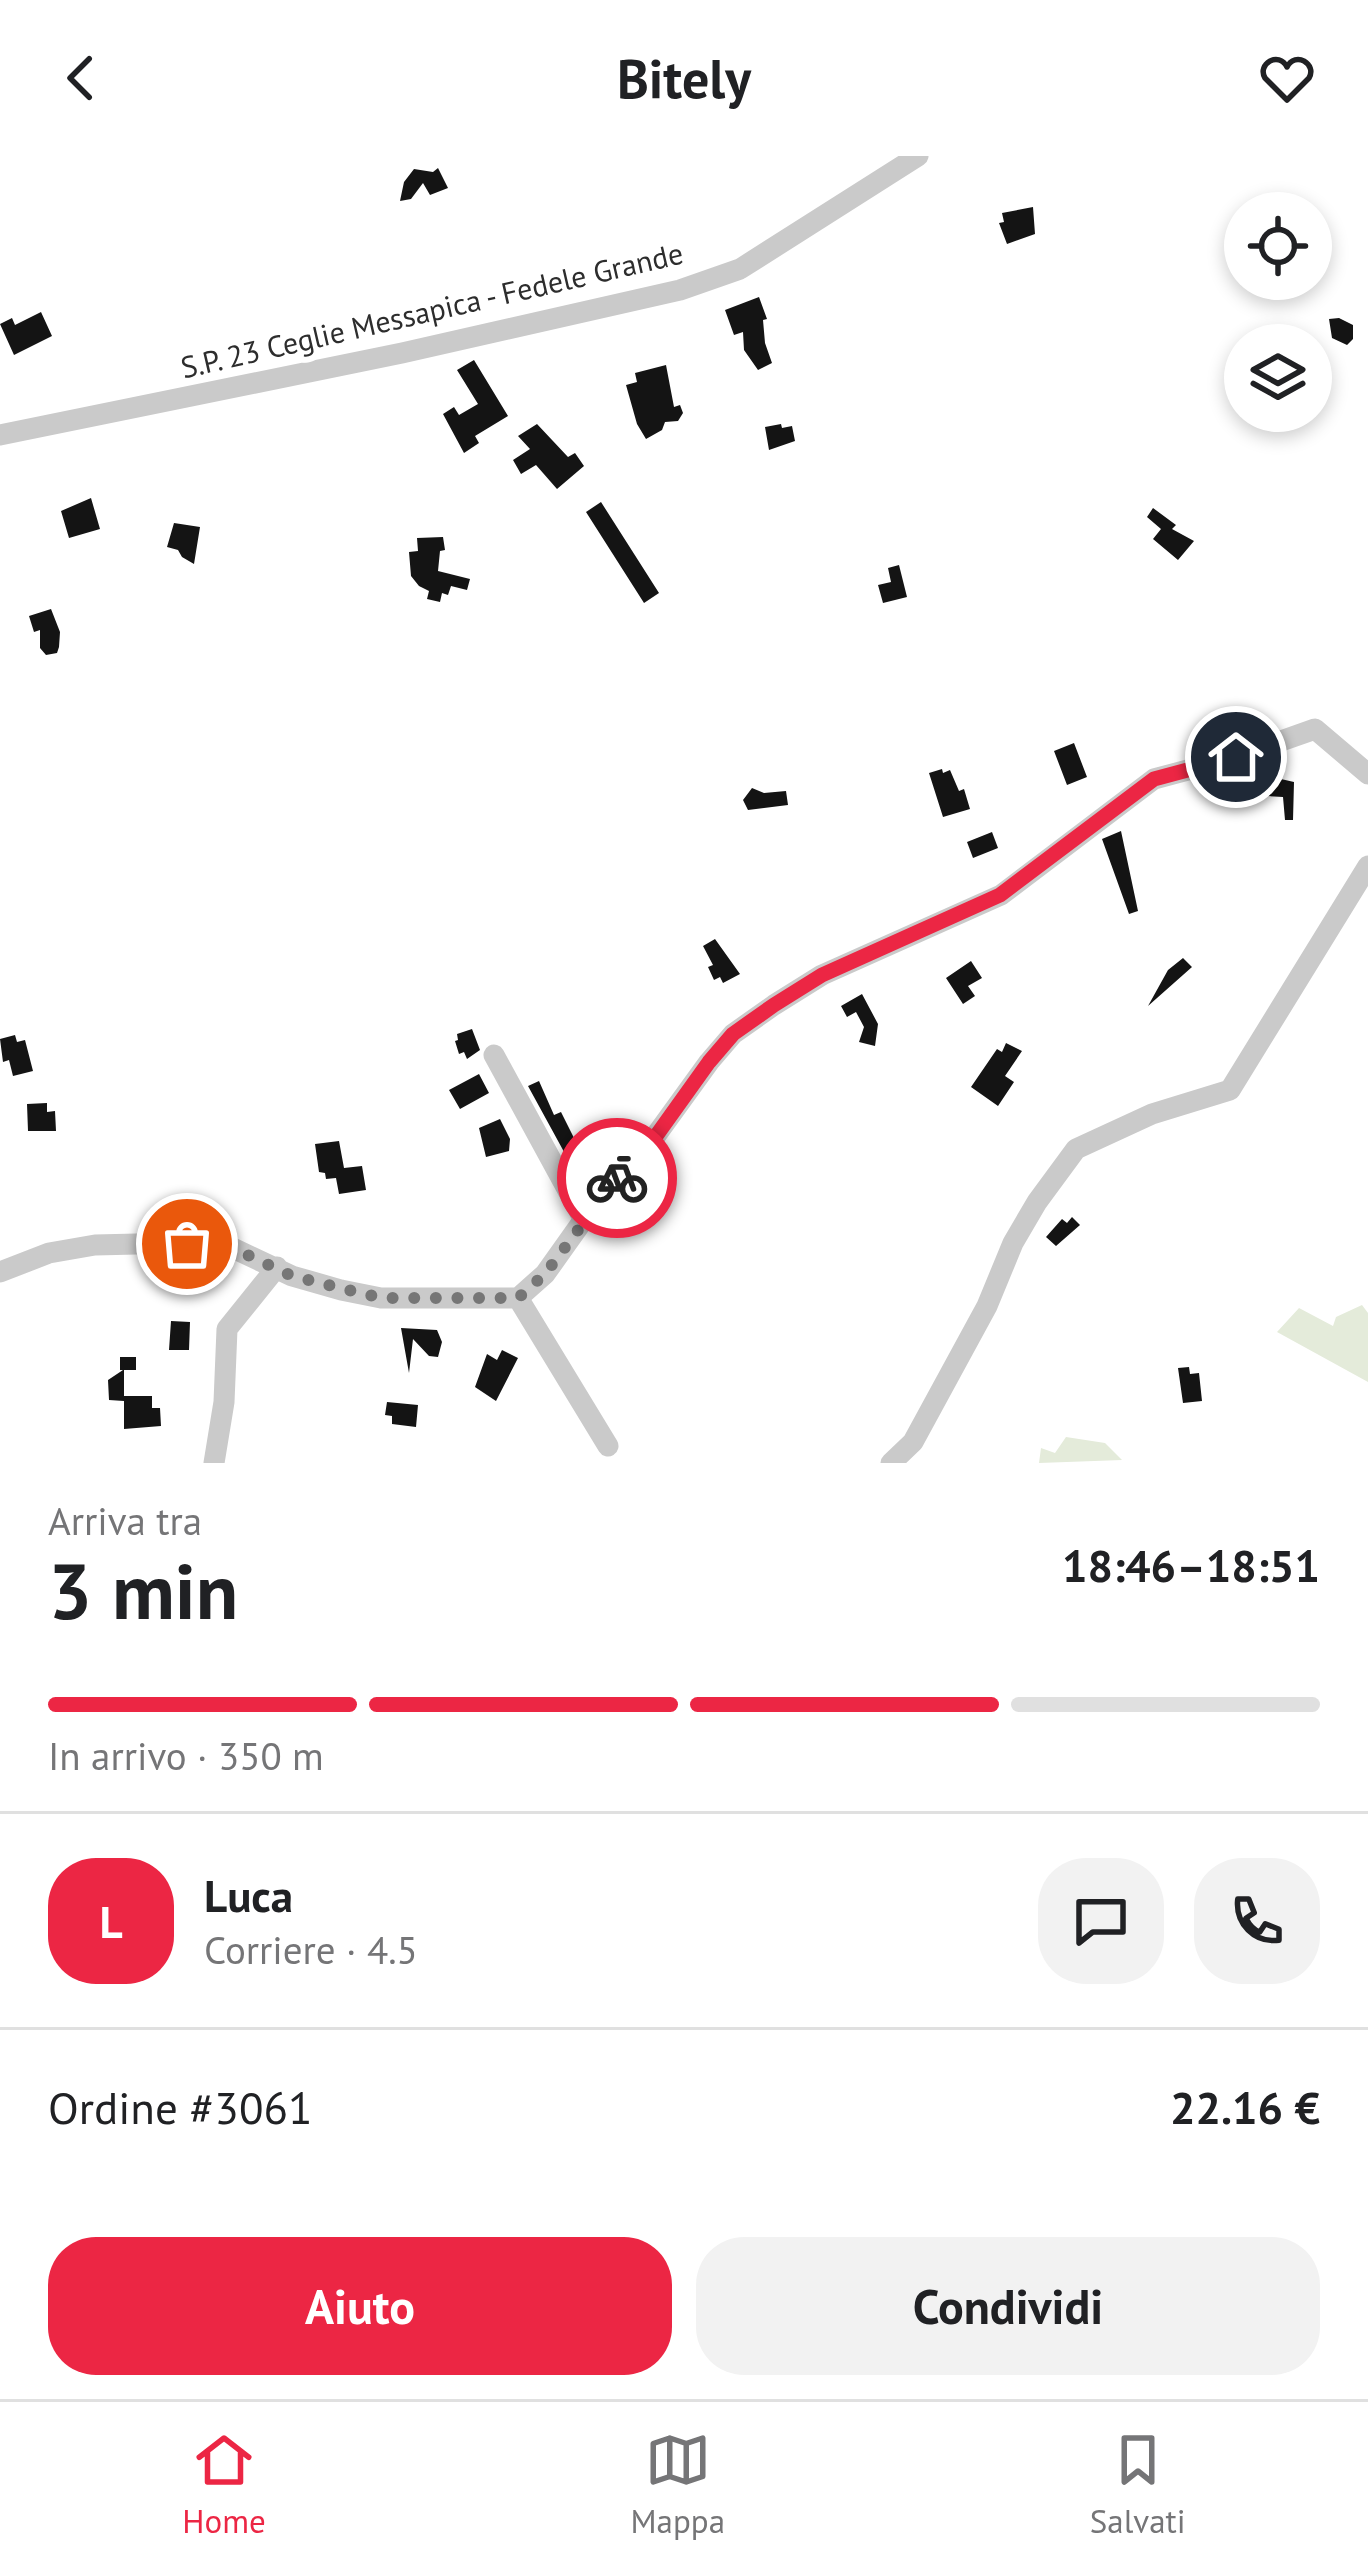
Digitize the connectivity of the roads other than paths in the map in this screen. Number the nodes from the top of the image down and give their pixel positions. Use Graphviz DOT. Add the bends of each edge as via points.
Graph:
graph roads {
  1 [pos="918,156"];
  2 [pos="0,435"];
  3 [pos="1368,774"];
  4 [pos="1368,866"];
  5 [pos="494,1055"];
  6 [pos="584,1220"];
  7 [pos="277,1268"];
  8 [pos="0,1272"];
  9 [pos="518,1298"];
  10 [pos="608,1446"];
  11 [pos="214,1463"];
  12 [pos="891,1463"];
  1 -- 2 [label="street, S.P. 23 Ceglie Messapica - Fedele Grande" via="740,268 680,290"];
  3 -- 6 [label="street" via="1315,729 1154,779 1000,895 822,975 733,1034"];
  4 -- 12 [label="street" via="1230,1090 1076,1148 1013,1243 913,1442"];
  5 -- 6 [label="street"];
  6 -- 9 [label="street"];
  7 -- 8 [label="street" via="220,1242 95,1245"];
  7 -- 9 [label="street" via="381,1298"];
  7 -- 11 [label="street" via="227,1329"];
  9 -- 10 [label="street"];
}
